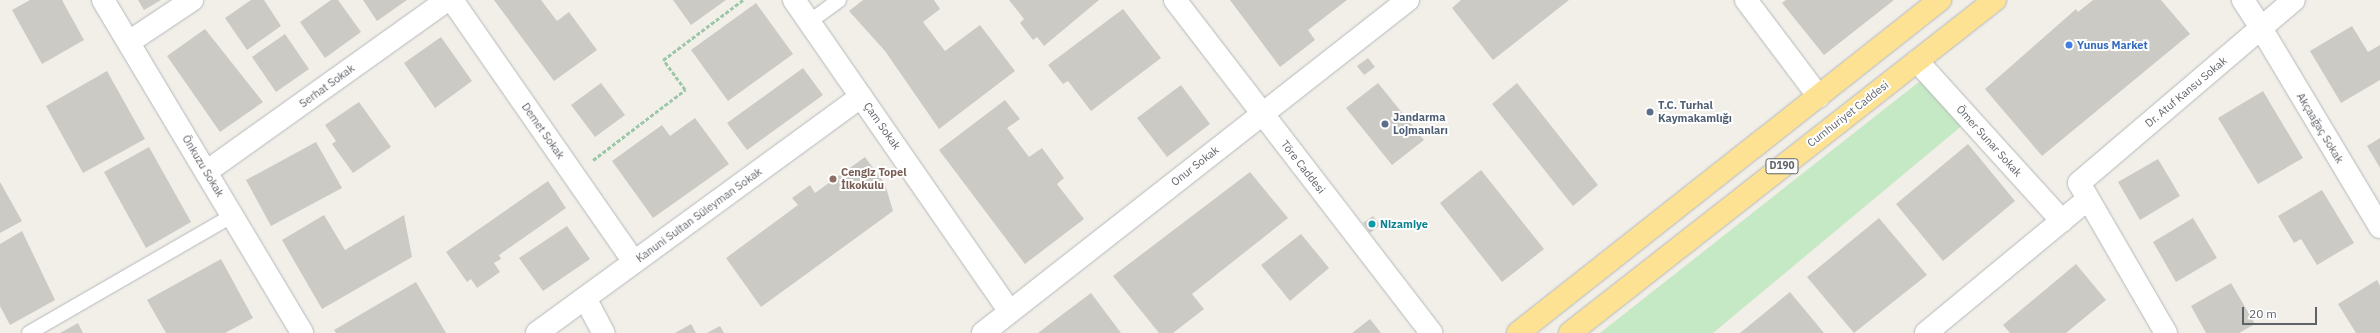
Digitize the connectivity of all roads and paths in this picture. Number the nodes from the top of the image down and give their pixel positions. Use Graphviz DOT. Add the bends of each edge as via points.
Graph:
graph roads {
  1 [pos="103,0"];
  2 [pos="192,0"];
  3 [pos="447,0"];
  4 [pos="452,0"];
  5 [pos="743,0"];
  6 [pos="794,0"];
  7 [pos="839,0"];
  8 [pos="1175,0"];
  9 [pos="1408,0"];
  10 [pos="1746,0"];
  11 [pos="1940,0"];
  12 [pos="1995,0"];
  13 [pos="2243,0"];
  14 [pos="2249,0"];
  15 [pos="2256,0"];
  16 [pos="2294,0"];
  17 [pos="809,22"];
  18 [pos="2261,28"];
  19 [pos="129,42"];
  20 [pos="1917,61"];
  21 [pos="861,97"];
  22 [pos="1819,97"];
  23 [pos="1261,114"];
  24 [pos="206,172"];
  25 [pos="573,175"];
  26 [pos="2083,191"];
  27 [pos="232,216"];
  28 [pos="2062,221"];
  29 [pos="2380,227"];
  30 [pos="634,262"];
  31 [pos="584,298"];
  32 [pos="1010,312"];
  33 [pos="30,333"];
  34 [pos="302,333"];
  35 [pos="537,333"];
  36 [pos="604,333"];
  37 [pos="983,333"];
  38 [pos="1431,333"];
  39 [pos="1518,333"];
  40 [pos="1570,333"];
  41 [pos="1926,333"];
  42 [pos="2166,333"];
  1 -- 19 [label="street, Önkuzu Sokak"];
  2 -- 19 [label="street"];
  3 -- 24 [label="street, Serhat Sokak"];
  4 -- 25 [label="street, Demet Sokak"];
  5 -- 25 [label="path" via="663,60 685,90"];
  6 -- 17 [label="street, Çam Sokak"];
  7 -- 17 [label="lane"];
  8 -- 23 [label="street, Töre Caddesi"];
  9 -- 23 [label="street, Onur Sokak"];
  10 -- 22 [label="street"];
  11 -- 22 [label="highway, D190"];
  12 -- 20 [label="highway, Cumhuriyet Caddesi / D190"];
  13 -- 18 [label="street"];
  14 -- 18 [label="street"];
  15 -- 18 [label="street"];
  16 -- 18 [label="street, Dr. Atuf Kansu Sokak"];
  17 -- 21 [label="street, Çam Sokak"];
  18 -- 26 [label="street, Dr. Atuf Kansu Sokak"];
  18 -- 29 [label="street, Akçaağaç Sokak"];
  19 -- 24 [label="street, Önkuzu Sokak"];
  20 -- 28 [label="street, Ömer Sunar Sokak"];
  20 -- 40 [label="highway, Cumhuriyet Caddesi / D190"];
  21 -- 30 [label="street, Kanuni Sultan Süleyman Sokak"];
  21 -- 32 [label="street, Çam Sokak"];
  22 -- 39 [label="highway, D190"];
  23 -- 32 [label="street, Onur Sokak"];
  23 -- 38 [label="street, Töre Caddesi"];
  24 -- 27 [label="street, Önkuzu Sokak"];
  25 -- 30 [label="street, Demet Sokak"];
  26 -- 28 [label="street, Dr. Atuf Kansu Sokak"];
  26 -- 42 [label="street"];
  27 -- 33 [label="lane"];
  27 -- 34 [label="street, Önkuzu Sokak"];
  28 -- 41 [label="street, Dr. Atuf Kansu Sokak"];
  30 -- 31 [label="street, Kanuni Sultan Süleyman Sokak"];
  31 -- 35 [label="street, Kanuni Sultan Süleyman Sokak"];
  31 -- 36 [label="street"];
  32 -- 37 [label="street, Onur Sokak"];
}
